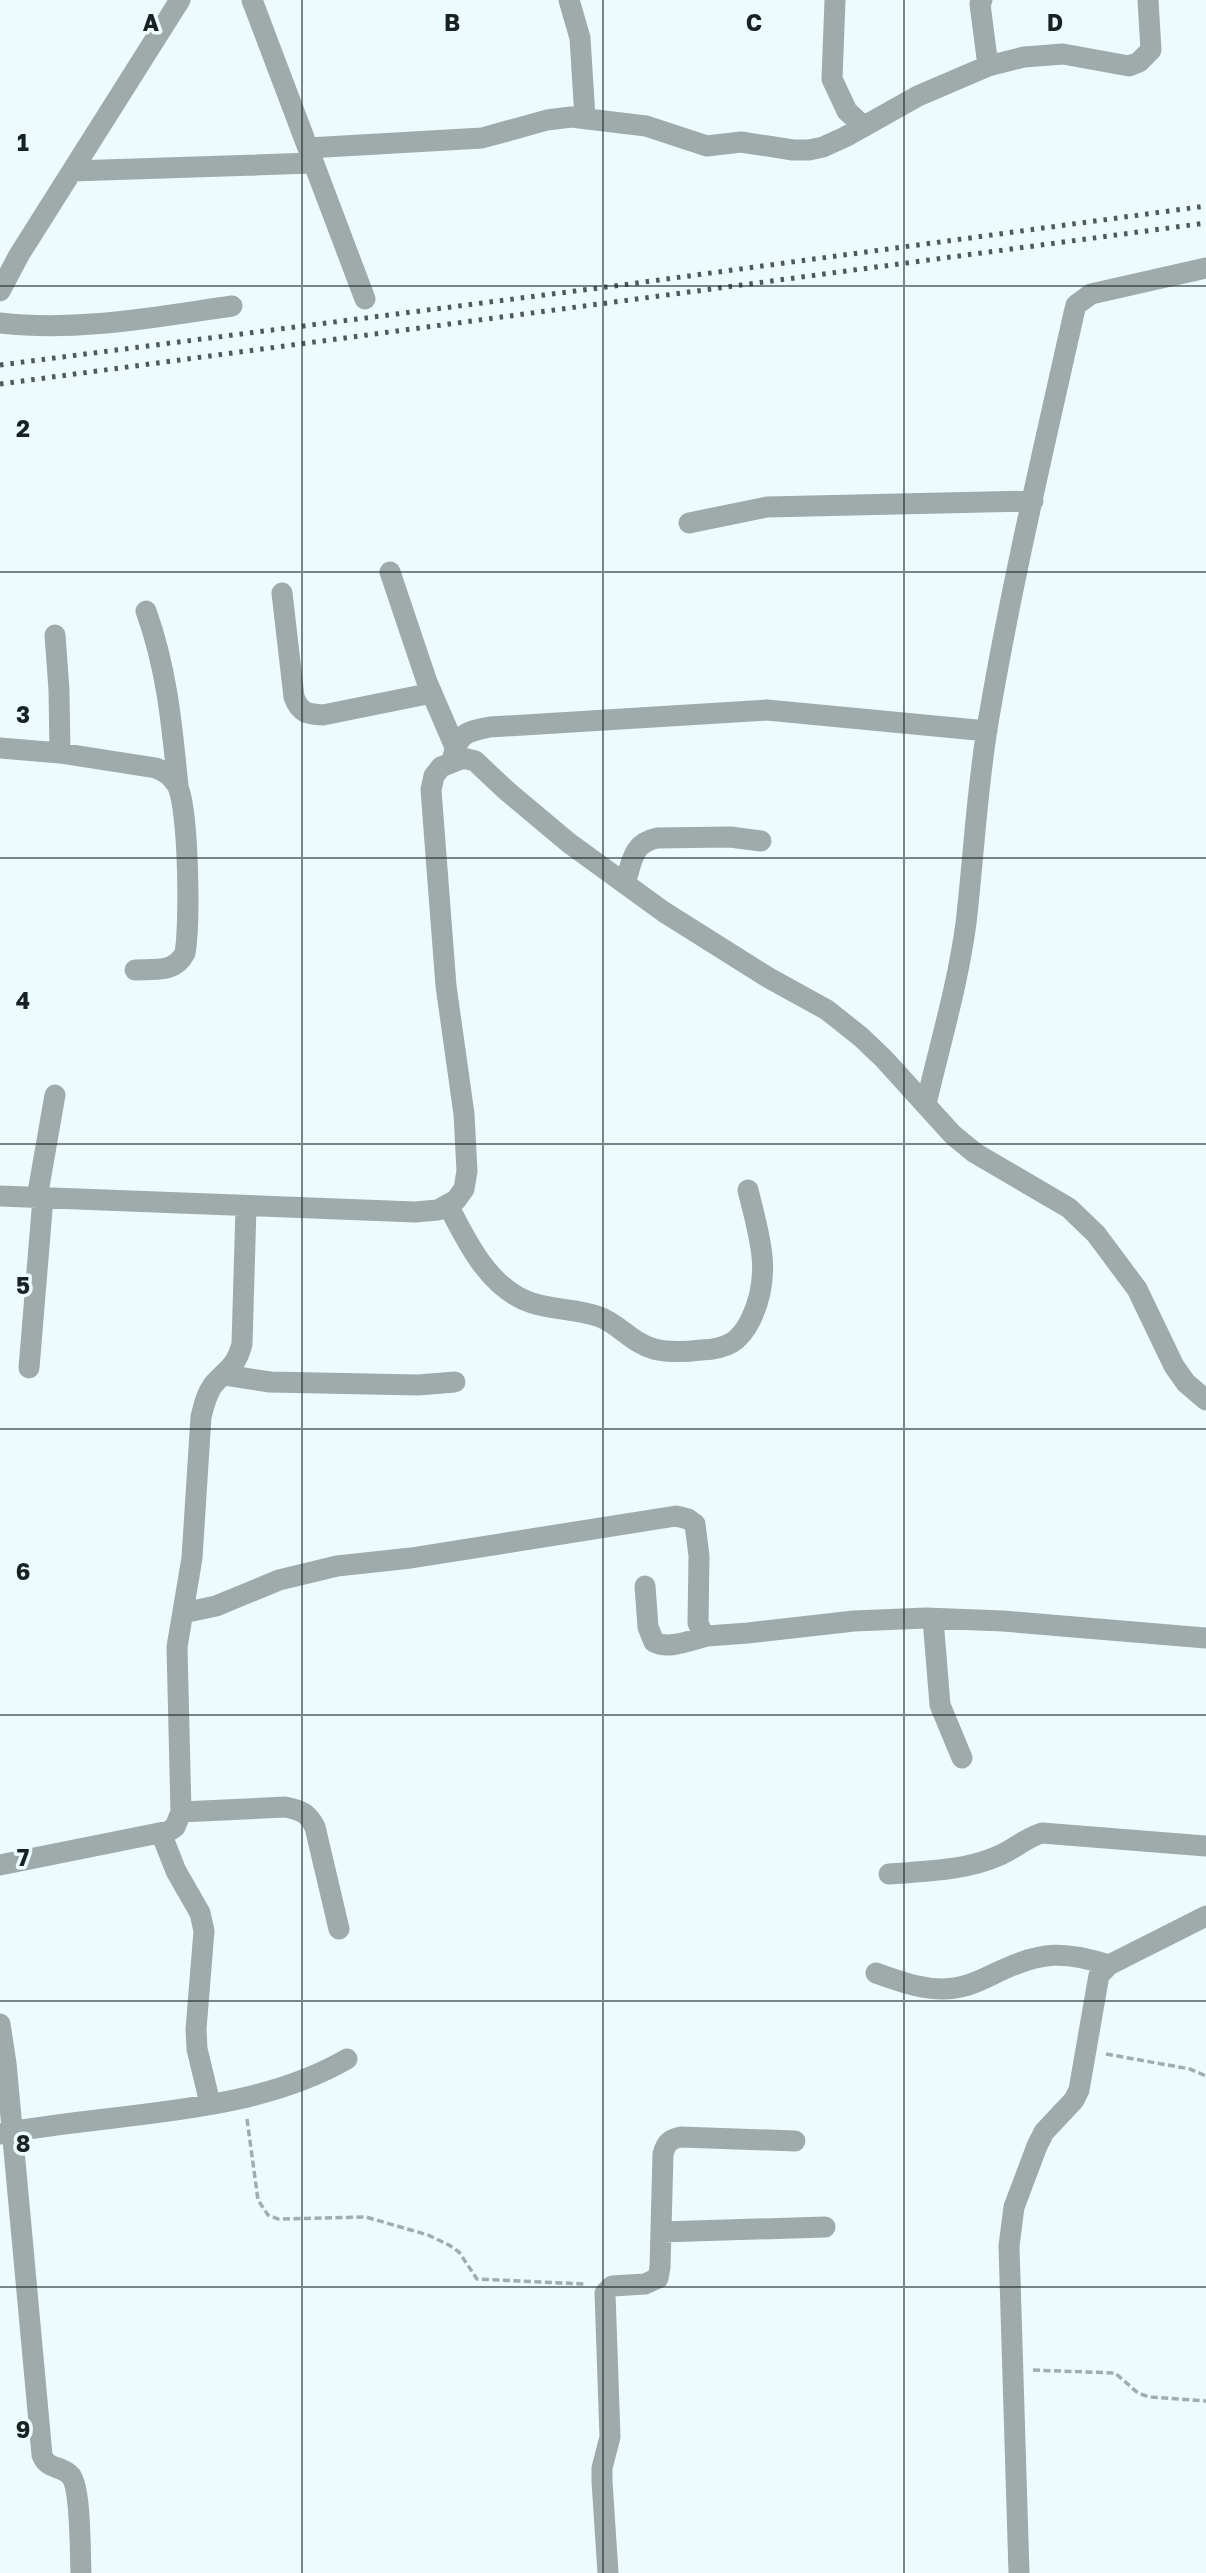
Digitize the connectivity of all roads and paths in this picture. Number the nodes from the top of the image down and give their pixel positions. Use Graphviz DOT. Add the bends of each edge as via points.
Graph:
graph roads {
  1 [pos="180,0"];
  2 [pos="252,0"];
  3 [pos="569,0"];
  4 [pos="835,0"];
  5 [pos="982,0"];
  6 [pos="1148,0"];
  7 [pos="988,66"];
  8 [pos="585,118"];
  9 [pos="863,126"];
  10 [pos="311,155"];
  11 [pos="72,171"];
  12 [pos="1206,268"];
  13 [pos="0,291"];
  14 [pos="365,299"];
  15 [pos="232,306"];
  16 [pos="0,323"];
  17 [pos="1033,500"];
  18 [pos="689,523"];
  19 [pos="390,572"];
  20 [pos="282,593"];
  21 [pos="146,611"];
  22 [pos="55,635"];
  23 [pos="432,693"];
  24 [pos="987,731"];
  25 [pos="0,748"];
  26 [pos="60,753"];
  27 [pos="453,754"];
  28 [pos="178,786"];
  29 [pos="761,841"];
  30 [pos="625,884"];
  31 [pos="135,970"];
  32 [pos="55,1096"];
  33 [pos="926,1104"];
  34 [pos="748,1190"];
  35 [pos="0,1196"];
  36 [pos="40,1198"];
  37 [pos="448,1205"];
  38 [pos="246,1207"];
  39 [pos="29,1368"];
  40 [pos="225,1375"];
  41 [pos="455,1381"];
  42 [pos="1206,1400"];
  43 [pos="645,1586"];
  44 [pos="183,1613"];
  45 [pos="933,1619"];
  46 [pos="707,1636"];
  47 [pos="1206,1638"];
  48 [pos="962,1758"];
  49 [pos="181,1812"];
  50 [pos="161,1833"];
  51 [pos="1206,1846"];
  52 [pos="0,1865"];
  53 [pos="890,1874"];
  54 [pos="1206,1916"];
  55 [pos="339,1929"];
  56 [pos="1109,1965"];
  57 [pos="876,1973"];
  58 [pos="0,2024"];
  59 [pos="1086,2050"];
  60 [pos="347,2059"];
  61 [pos="1206,2076"];
  62 [pos="244,2096"];
  63 [pos="210,2103"];
  64 [pos="6,2133"];
  65 [pos="795,2141"];
  66 [pos="825,2227"];
  67 [pos="661,2232"];
  68 [pos="612,2286"];
  69 [pos="1014,2370"];
  70 [pos="1206,2400"];
  71 [pos="81,2573"];
  72 [pos="608,2573"];
  73 [pos="1019,2573"];
  1 -- 11 [label="street"];
  2 -- 10 [label="street"];
  3 -- 8 [label="street" via="580,38"];
  4 -- 9 [label="street" via="832,79 847,111"];
  5 -- 7 [label="street"];
  6 -- 7 [label="street" via="1151,50 1139,62 1129,66 1063,54"];
  7 -- 9 [label="street"];
  8 -- 9 [label="street" via="646,126 707,146 741,142 793,150 823,147"];
  8 -- 10 [label="street" via="547,120 482,138"];
  10 -- 11 [label="street"];
  10 -- 14 [label="street"];
  11 -- 13 [label="street"];
  12 -- 17 [label="street" via="1091,294 1076,305"];
  15 -- 16 [label="street" via="113,323 32,327"];
  17 -- 18 [label="street" via="767,508"];
  17 -- 24 [label="street"];
  19 -- 23 [label="street"];
  20 -- 23 [label="street" via="294,697 305,713 323,715"];
  21 -- 28 [label="street" via="169,695"];
  22 -- 26 [label="street"];
  23 -- 27 [label="street"];
  24 -- 27 [label="street" via="735,710 490,727 460,737"];
  24 -- 33 [label="street" via="965,925"];
  25 -- 26 [label="street"];
  26 -- 28 [label="street" via="156,768 169,774"];
  27 -- 30 [label="street" via="475,761 569,844"];
  27 -- 37 [label="street" via="434,776 431,790 446,986 467,1171 464,1189"];
  28 -- 31 [label="street" via="186,850 185,953 172,968"];
  29 -- 30 [label="street" via="730,837 645,841 634,854"];
  30 -- 33 [label="street" via="769,978 827,1010 861,1037"];
  32 -- 36 [label="street"];
  33 -- 42 [label="street" via="975,1153 1069,1208 1096,1234 1137,1289 1174,1366"];
  34 -- 37 [label="street" via="762,1249 763,1283 746,1330 729,1346 715,1350 653,1349 597,1315 529,1303 490,1275"];
  35 -- 36 [label="street"];
  36 -- 38 [label="street"];
  36 -- 39 [label="street"];
  37 -- 38 [label="street" via="415,1212"];
  38 -- 40 [label="street" via="242,1343 239,1357"];
  40 -- 41 [label="street" via="270,1381 418,1385"];
  40 -- 44 [label="street" via="205,1397 201,1417 192,1558"];
  43 -- 46 [label="street" via="648,1627 654,1642 660,1646"];
  44 -- 46 [label="street" via="216,1606 279,1580 337,1566 676,1516 695,1524 698,1622"];
  44 -- 49 [label="street" via="177,1647"];
  45 -- 46 [label="street" via="854,1621"];
  45 -- 47 [label="street"];
  45 -- 48 [label="street" via="940,1705"];
  49 -- 50 [label="street" via="175,1827"];
  49 -- 55 [label="street" via="300,1810 315,1827"];
  50 -- 52 [label="street"];
  50 -- 63 [label="street" via="200,1913 204,1931 196,2029"];
  51 -- 53 [label="street" via="1042,1833 980,1863"];
  54 -- 56 [label="street"];
  56 -- 57 [label="street" via="1081,1956 1044,1955 954,1988 908,1984"];
  56 -- 59 [label="street" via="1099,1975 1095,1989"];
  58 -- 64 [label="street"];
  59 -- 61 [label="path"];
  59 -- 69 [label="street" via="1079,2090 1044,2132 1014,2207 1009,2246"];
  60 -- 62 [label="street" via="314,2076"];
  62 -- 63 [label="street"];
  62 -- 68 [label="path" via="258,2200 268,2215 278,2219 366,2217 428,2235 458,2252 471,2274 485,2281"];
  63 -- 64 [label="street"];
  64 -- 71 [label="street" via="42,2455 49,2466 74,2481"];
  65 -- 67 [label="street" via="681,2137 669,2141 663,2154"];
  66 -- 67 [label="street"];
  67 -- 68 [label="street" via="657,2278 645,2284"];
  68 -- 72 [label="street" via="605,2293 610,2437 602,2468"];
  69 -- 70 [label="path" via="1115,2373 1149,2397"];
  69 -- 73 [label="street"];
}
